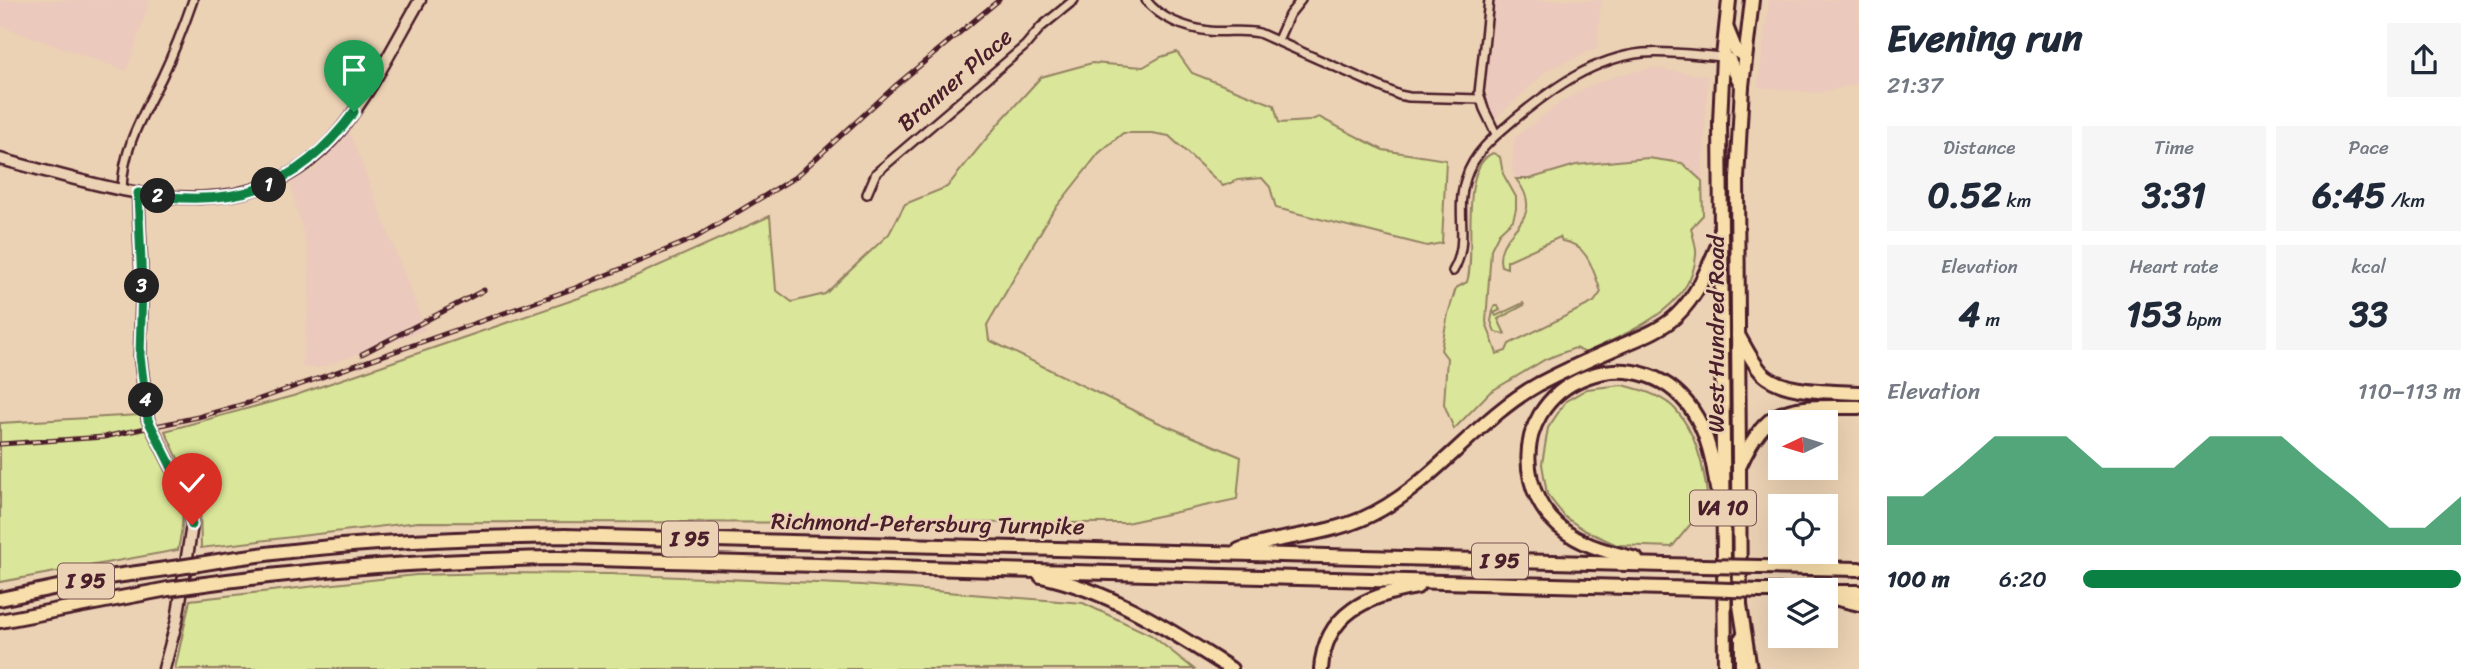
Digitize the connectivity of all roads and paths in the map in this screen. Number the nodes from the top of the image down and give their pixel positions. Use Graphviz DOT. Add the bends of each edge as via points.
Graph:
graph roads {
  1 [pos="193,0"];
  2 [pos="420,0"];
  3 [pos="1074,0"];
  4 [pos="1146,0"];
  5 [pos="1301,0"];
  6 [pos="1489,0"];
  7 [pos="1729,0"];
  8 [pos="1752,0"];
  9 [pos="1726,26"];
  10 [pos="1278,40"];
  11 [pos="1745,55"];
  12 [pos="1723,57"];
  13 [pos="1742,86"];
  14 [pos="1480,99"];
  15 [pos="1496,134"];
  16 [pos="0,159"];
  17 [pos="122,190"];
  18 [pos="138,193"];
  19 [pos="867,194"];
  20 [pos="1723,235"];
  21 [pos="1453,271"];
  22 [pos="1737,332"];
  23 [pos="1859,393"];
  24 [pos="1859,408"];
  25 [pos="1739,469"];
  26 [pos="1724,549"];
  27 [pos="1231,553"];
  28 [pos="1656,565"];
  29 [pos="1859,569"];
  30 [pos="1014,570"];
  31 [pos="1447,582"];
  32 [pos="1768,591"];
  33 [pos="1859,592"];
  34 [pos="1838,593"];
  35 [pos="1838,598"];
  36 [pos="0,599"];
  37 [pos="1859,604"];
  38 [pos="1740,605"];
  39 [pos="0,621"];
  40 [pos="164,669"];
  41 [pos="1231,669"];
  42 [pos="1321,669"];
  43 [pos="1725,669"];
  44 [pos="1741,669"];
  45 [pos="1750,669"];
  1 -- 17 [label="street" via="171,58 132,136 123,164"];
  2 -- 18 [label="street" via="354,112 300,168 258,189 221,198"];
  3 -- 19 [label="street, Branner Place" via="876,173"];
  4 -- 10 [label="street" via="1154,11 1174,22 1209,31 1249,31"];
  5 -- 10 [label="street"];
  6 -- 14 [label="street"];
  7 -- 9 [label="highway, West Hundred Road / VA 10"];
  8 -- 11 [label="highway, West Hundred Road / VA 10"];
  9 -- 11 [label="highway" via="1736,51"];
  9 -- 12 [label="highway, West Hundred Road / VA 10"];
  10 -- 14 [label="street" via="1399,95"];
  11 -- 13 [label="highway, West Hundred Road / VA 10"];
  12 -- 13 [label="highway"];
  12 -- 15 [label="street" via="1656,53 1606,62 1555,89"];
  12 -- 20 [label="highway, West Hundred Road / VA 10"];
  13 -- 22 [label="highway, West Hundred Road / VA 10"];
  14 -- 15 [label="street"];
  15 -- 21 [label="street" via="1466,176 1460,207 1463,248"];
  16 -- 17 [label="street"];
  17 -- 18 [label="street"];
  18 -- 40 [label="street" via="140,356 148,420 187,498 192,525"];
  20 -- 26 [label="highway, West Hundred Road / VA 10"];
  20 -- 27 [label="highway" via="1700,286 1674,318 1521,395 1394,501 1331,530"];
  22 -- 23 [label="highway" via="1759,369 1776,383"];
  22 -- 25 [label="highway, West Hundred Road / VA 10"];
  24 -- 25 [label="highway" via="1798,409 1778,415 1756,434"];
  25 -- 38 [label="highway, West Hundred Road / VA 10"];
  26 -- 28 [label="highway" via="1708,446 1689,405 1651,377 1627,371 1591,374 1558,394 1537,422 1530,450 1532,487 1549,517 1568,534 1600,549"];
  26 -- 43 [label="highway, West Hundred Road / VA 10"];
  27 -- 28 [label="highway, Richmond-Petersburg Turnpike / I 95"];
  27 -- 36 [label="highway, Richmond-Petersburg Turnpike / I 95, bridge" via="497,537 295,551 89,580"];
  28 -- 29 [label="highway, Richmond-Petersburg Turnpike / I 95, bridge"];
  30 -- 31 [label="highway, Richmond-Petersburg Turnpike / I 95"];
  30 -- 39 [label="highway, Richmond-Petersburg Turnpike / I 95, bridge" via="501,559 292,573 168,589"];
  30 -- 41 [label="highway" via="1082,586 1114,599"];
  31 -- 32 [label="highway, Richmond-Petersburg Turnpike / I 95, bridge"];
  31 -- 42 [label="highway" via="1390,592 1350,611 1328,638"];
  33 -- 34 [label="highway"];
  35 -- 37 [label="highway"];
  38 -- 44 [label="main road, West Hundred Road / VA 10"];
  38 -- 45 [label="highway"];
}
